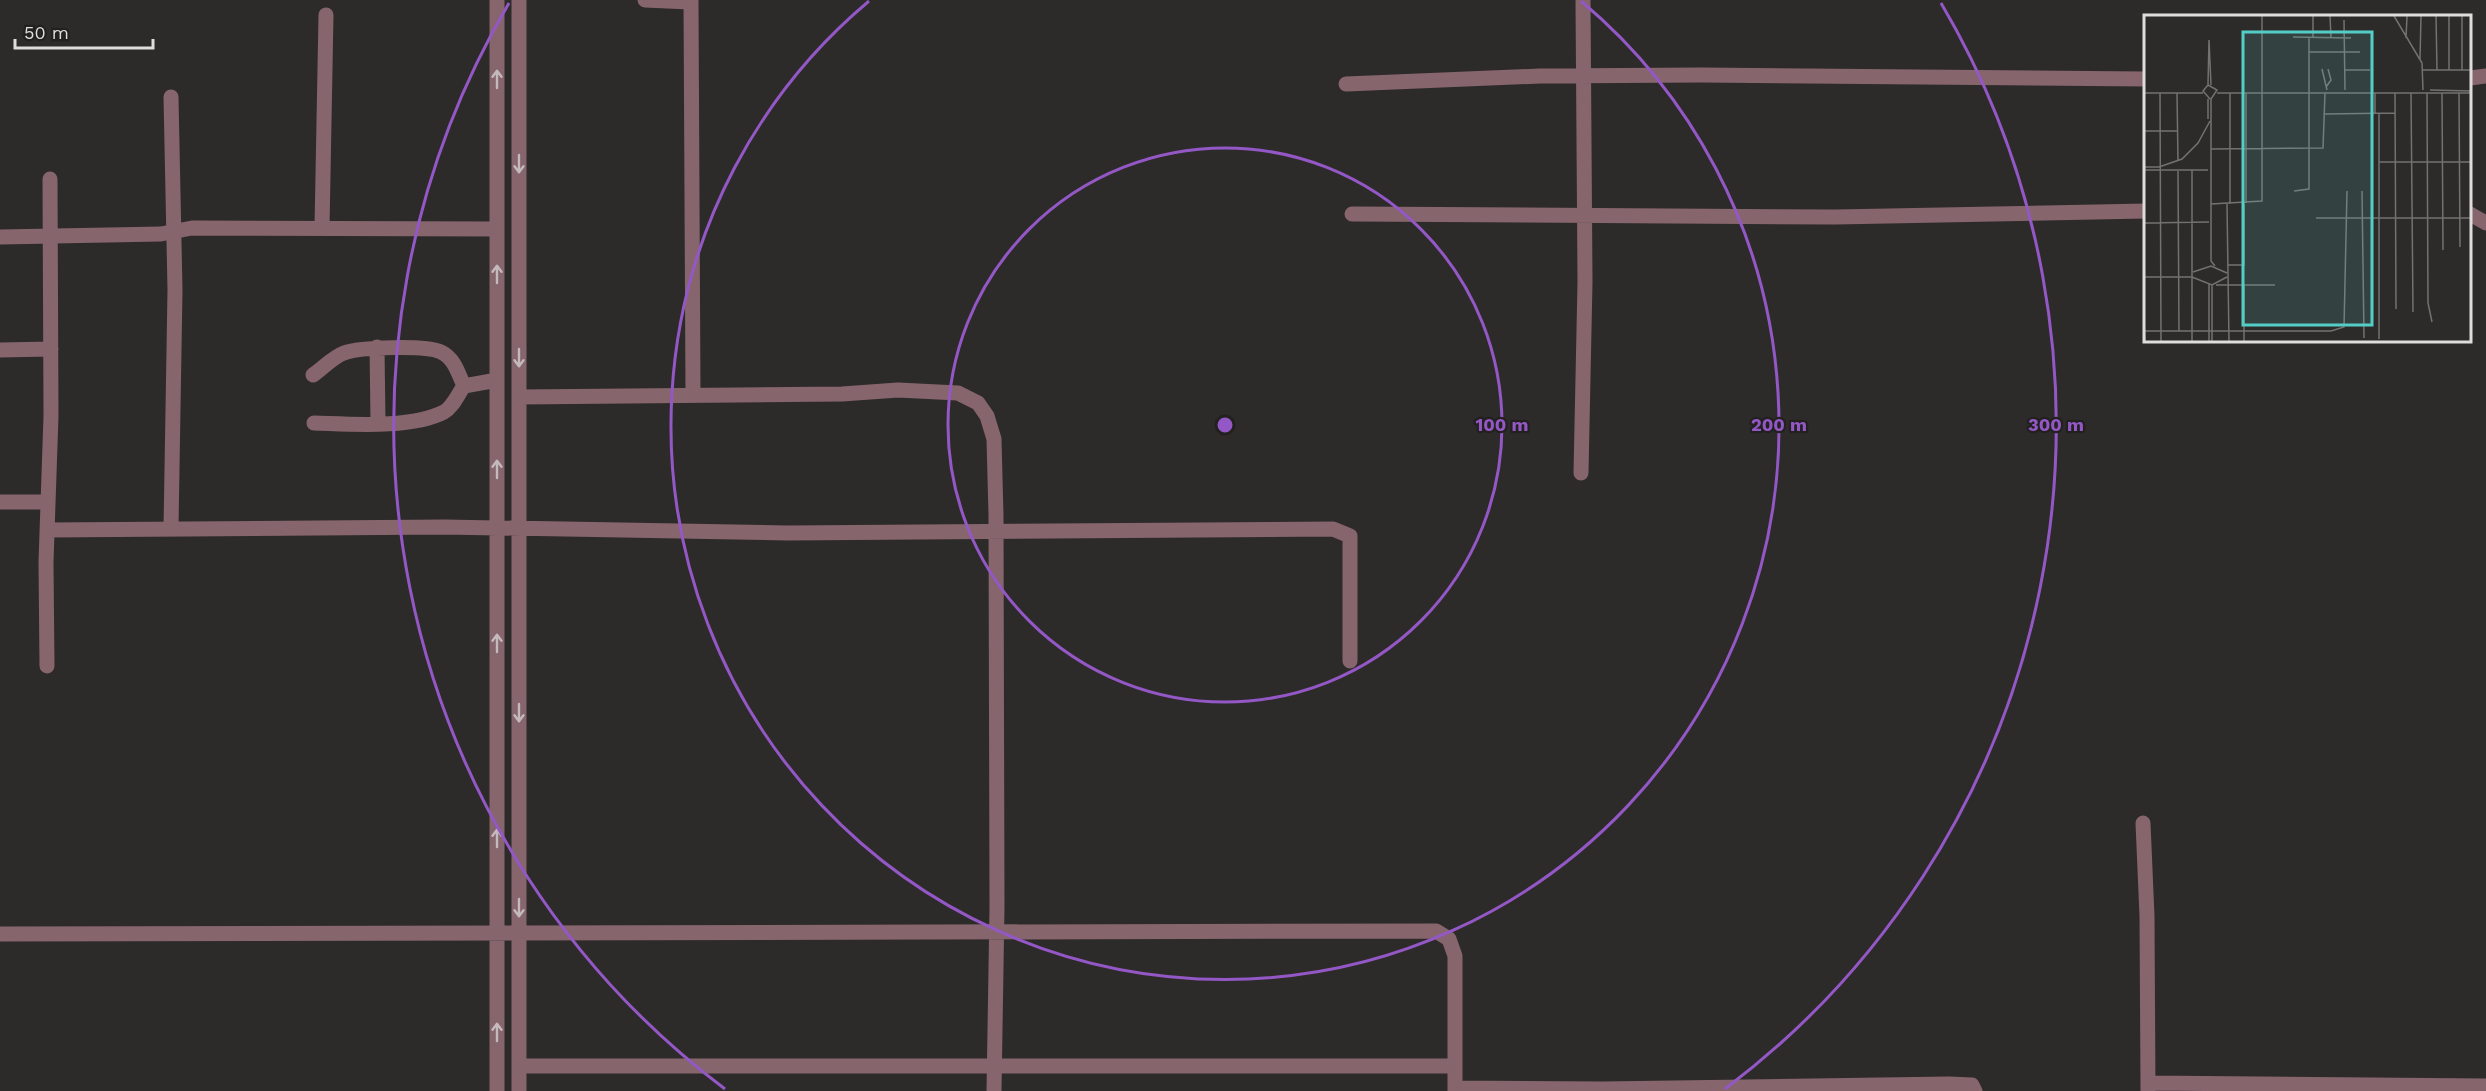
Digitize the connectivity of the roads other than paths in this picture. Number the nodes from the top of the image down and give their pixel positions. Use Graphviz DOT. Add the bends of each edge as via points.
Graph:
graph roads {
  1 [pos="497,0"];
  2 [pos="519,0"];
  3 [pos="645,0"];
  4 [pos="1583,0"];
  5 [pos="690,1"];
  6 [pos="326,15"];
  7 [pos="1583,76"];
  8 [pos="2486,76"];
  9 [pos="2471,78"];
  10 [pos="2144,80"];
  11 [pos="1346,84"];
  12 [pos="171,97"];
  13 [pos="50,179"];
  14 [pos="2144,211"];
  15 [pos="1352,214"];
  16 [pos="2471,215"];
  17 [pos="1584,216"];
  18 [pos="2486,223"];
  19 [pos="322,228"];
  20 [pos="497,229"];
  21 [pos="174,232"];
  22 [pos="51,236"];
  23 [pos="0,237"];
  24 [pos="377,347"];
  25 [pos="51,349"];
  26 [pos="0,350"];
  27 [pos="313,375"];
  28 [pos="497,380"];
  29 [pos="464,386"];
  30 [pos="693,395"];
  31 [pos="519,397"];
  32 [pos="378,422"];
  33 [pos="314,423"];
  34 [pos="1581,473"];
  35 [pos="0,501"];
  36 [pos="48,502"];
  37 [pos="497,528"];
  38 [pos="519,528"];
  39 [pos="171,529"];
  40 [pos="47,530"];
  41 [pos="995,532"];
  42 [pos="1350,661"];
  43 [pos="47,666"];
  44 [pos="2143,823"];
  45 [pos="996,931"];
  46 [pos="0,934"];
  47 [pos="497,934"];
  48 [pos="519,934"];
  49 [pos="519,1066"];
  50 [pos="994,1066"];
  51 [pos="1455,1066"];
  52 [pos="2486,1086"];
  53 [pos="2149,1087"];
  54 [pos="1455,1089"];
  55 [pos="497,1091"];
  56 [pos="519,1091"];
  57 [pos="994,1091"];
  58 [pos="1975,1091"];
  20 -- 1 [label="street, one-way"];
  2 -- 31 [label="street, one-way"];
  3 -- 5 [label="street"];
  4 -- 7 [label="street"];
  5 -- 30 [label="street"];
  6 -- 19 [label="street"];
  7 -- 10 [label="street" via="1877,75"];
  7 -- 11 [label="street"];
  7 -- 17 [label="street"];
  8 -- 9 [label="street"];
  12 -- 21 [label="street"];
  13 -- 22 [label="street"];
  14 -- 17 [label="street" via="1835,217"];
  15 -- 17 [label="street"];
  16 -- 18 [label="street"];
  17 -- 34 [label="street"];
  19 -- 20 [label="street"];
  19 -- 21 [label="street" via="192,228"];
  28 -- 20 [label="street, one-way"];
  21 -- 22 [label="street"];
  21 -- 39 [label="street"];
  22 -- 23 [label="street"];
  22 -- 25 [label="street"];
  24 -- 27 [label="street" via="343,353"];
  24 -- 29 [label="street" via="440,351 455,364"];
  24 -- 32 [label="street"];
  25 -- 26 [label="street"];
  25 -- 36 [label="street"];
  28 -- 29 [label="street"];
  37 -- 28 [label="street, one-way"];
  29 -- 32 [label="street" via="446,411 428,417"];
  30 -- 31 [label="street"];
  30 -- 41 [label="street" via="898,390 958,393 978,403 994,439"];
  31 -- 38 [label="street"];
  32 -- 33 [label="street"];
  35 -- 36 [label="street"];
  36 -- 40 [label="street"];
  37 -- 38 [label="street"];
  37 -- 39 [label="street"];
  47 -- 37 [label="street, one-way"];
  38 -- 41 [label="street"];
  38 -- 48 [label="street, one-way"];
  39 -- 40 [label="street"];
  40 -- 43 [label="street"];
  41 -- 42 [label="street" via="1333,529 1350,536"];
  41 -- 45 [label="street"];
  44 -- 53 [label="street"];
  45 -- 48 [label="street"];
  45 -- 50 [label="street"];
  45 -- 51 [label="street" via="1436,931 1449,939 1455,957"];
  46 -- 47 [label="street"];
  47 -- 48 [label="street"];
  55 -- 47 [label="street, one-way"];
  48 -- 49 [label="street"];
  49 -- 50 [label="street"];
  49 -- 56 [label="street"];
  50 -- 51 [label="street"];
  50 -- 57 [label="street"];
  51 -- 54 [label="street"];
  52 -- 53 [label="street"];
  54 -- 58 [label="street" via="1949,1084 1972,1085"];
}
